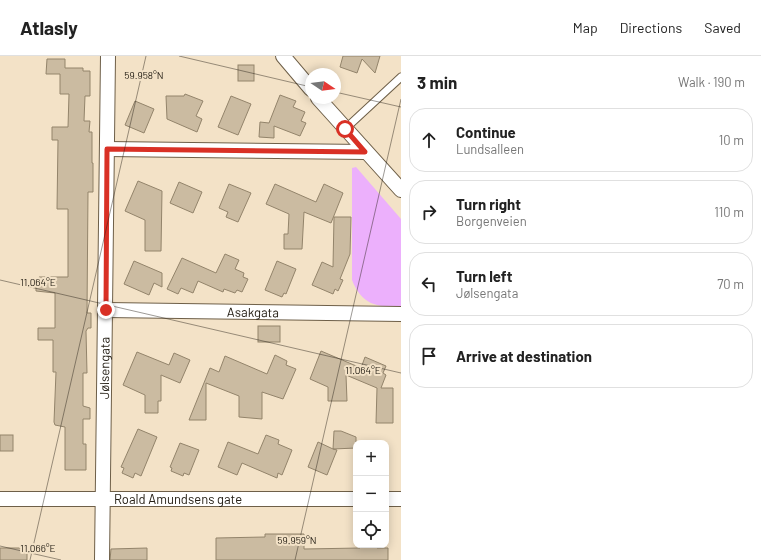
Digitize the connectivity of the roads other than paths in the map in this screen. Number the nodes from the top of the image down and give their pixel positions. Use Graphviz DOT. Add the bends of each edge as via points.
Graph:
graph roads {
  1 [pos="108,56"];
  2 [pos="283,56"];
  3 [pos="401,77"];
  4 [pos="305,82"];
  5 [pos="323,104"];
  6 [pos="345,129"];
  7 [pos="107,149"];
  8 [pos="365,152"];
  9 [pos="401,190"];
  10 [pos="106,310"];
  11 [pos="401,314"];
  12 [pos="0,499"];
  13 [pos="353,499"];
  14 [pos="389,499"];
  15 [pos="401,499"];
  16 [pos="102,500"];
  17 [pos="102,560"];
  1 -- 7 [label="street, Jølsengata"];
  2 -- 4 [label="street"];
  3 -- 6 [label="lane"];
  5 -- 6 [label="street"];
  6 -- 8 [label="street"];
  7 -- 8 [label="street"];
  7 -- 10 [label="street, Jølsengata"];
  8 -- 9 [label="street"];
  10 -- 11 [label="street, Asakgata"];
  10 -- 16 [label="street, Jølsengata"];
  12 -- 16 [label="street, Roald Amundsens gate"];
  13 -- 16 [label="street, Roald Amundsens gate"];
  14 -- 15 [label="street"];
  16 -- 17 [label="street, Jølsengata"];
}
